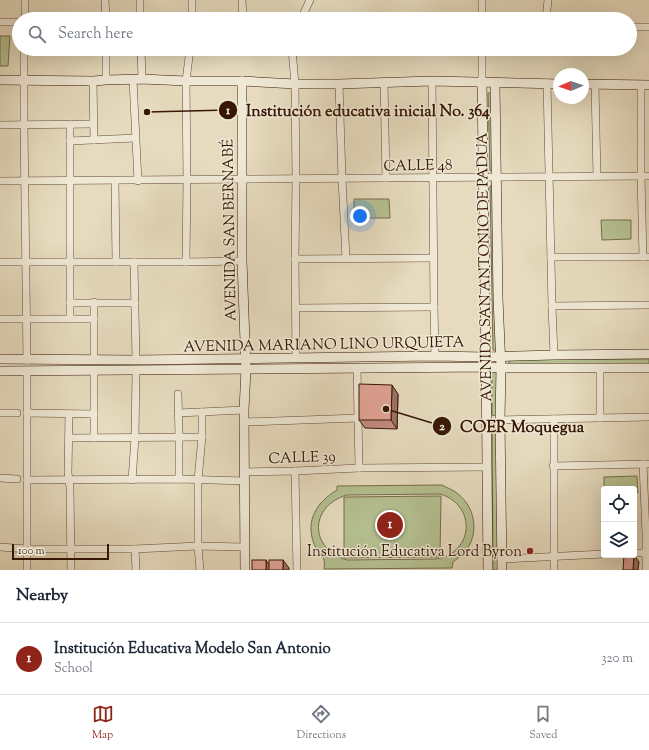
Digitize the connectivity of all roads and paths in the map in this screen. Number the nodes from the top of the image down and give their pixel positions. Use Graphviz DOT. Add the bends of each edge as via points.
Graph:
graph roads {
  1 [pos="25,0"];
  2 [pos="105,0"];
  3 [pos="140,0"];
  4 [pos="192,0"];
  5 [pos="242,0"];
  6 [pos="310,0"];
  7 [pos="482,0"];
  8 [pos="548,0"];
  9 [pos="25,12"];
  10 [pos="106,12"];
  11 [pos="140,12"];
  12 [pos="192,12"];
  13 [pos="243,12"];
  14 [pos="304,12"];
  15 [pos="482,12"];
  16 [pos="547,12"];
  17 [pos="0,22"];
  18 [pos="12,22"];
  19 [pos="637,27"];
  20 [pos="649,28"];
  21 [pos="24,56"];
  22 [pos="106,56"];
  23 [pos="140,56"];
  24 [pos="189,56"];
  25 [pos="293,56"];
  26 [pos="482,56"];
  27 [pos="0,80"];
  28 [pos="106,80"];
  29 [pos="138,80"];
  30 [pos="24,81"];
  31 [pos="93,81"];
  32 [pos="186,81"];
  33 [pos="242,81"];
  34 [pos="432,81"];
  35 [pos="384,83"];
  36 [pos="482,83"];
  37 [pos="495,83"];
  38 [pos="547,83"];
  39 [pos="295,84"];
  40 [pos="339,84"];
  41 [pos="553,84"];
  42 [pos="589,84"];
  43 [pos="595,85"];
  44 [pos="645,85"];
  45 [pos="70,124"];
  46 [pos="93,124"];
  47 [pos="0,125"];
  48 [pos="24,125"];
  49 [pos="135,138"];
  50 [pos="94,140"];
  51 [pos="70,141"];
  52 [pos="550,176"];
  53 [pos="597,176"];
  54 [pos="641,176"];
  55 [pos="649,176"];
  56 [pos="484,177"];
  57 [pos="496,177"];
  58 [pos="342,178"];
  59 [pos="386,178"];
  60 [pos="433,178"];
  61 [pos="242,179"];
  62 [pos="296,179"];
  63 [pos="138,180"];
  64 [pos="187,180"];
  65 [pos="0,181"];
  66 [pos="25,181"];
  67 [pos="70,181"];
  68 [pos="115,181"];
  69 [pos="497,240"];
  70 [pos="485,241"];
  71 [pos="551,257"];
  72 [pos="646,257"];
  73 [pos="433,258"];
  74 [pos="295,259"];
  75 [pos="346,259"];
  76 [pos="242,261"];
  77 [pos="0,262"];
  78 [pos="26,262"];
  79 [pos="70,262"];
  80 [pos="116,262"];
  81 [pos="134,262"];
  82 [pos="186,262"];
  83 [pos="485,298"];
  84 [pos="498,298"];
  85 [pos="94,302"];
  86 [pos="70,303"];
  87 [pos="135,303"];
  88 [pos="649,305"];
  89 [pos="552,306"];
  90 [pos="434,307"];
  91 [pos="296,308"];
  92 [pos="70,318"];
  93 [pos="0,319"];
  94 [pos="27,319"];
  95 [pos="94,319"];
  96 [pos="649,354"];
  97 [pos="554,355"];
  98 [pos="435,356"];
  99 [pos="501,356"];
  100 [pos="296,357"];
  101 [pos="486,357"];
  102 [pos="0,359"];
  103 [pos="94,359"];
  104 [pos="245,359"];
  105 [pos="27,360"];
  106 [pos="136,360"];
  107 [pos="486,367"];
  108 [pos="357,368"];
  109 [pos="501,368"];
  110 [pos="600,368"];
  111 [pos="649,368"];
  112 [pos="246,369"];
  113 [pos="94,370"];
  114 [pos="136,370"];
  115 [pos="0,371"];
  116 [pos="27,371"];
  117 [pos="178,394"];
  118 [pos="244,410"];
  119 [pos="202,412"];
  120 [pos="0,413"];
  121 [pos="17,413"];
  122 [pos="178,413"];
  123 [pos="27,414"];
  124 [pos="69,414"];
  125 [pos="94,414"];
  126 [pos="649,417"];
  127 [pos="359,418"];
  128 [pos="600,418"];
  129 [pos="554,419"];
  130 [pos="500,420"];
  131 [pos="244,422"];
  132 [pos="179,437"];
  133 [pos="202,437"];
  134 [pos="69,438"];
  135 [pos="94,438"];
  136 [pos="135,438"];
  137 [pos="646,464"];
  138 [pos="553,466"];
  139 [pos="487,467"];
  140 [pos="359,468"];
  141 [pos="295,471"];
  142 [pos="245,472"];
  143 [pos="0,478"];
  144 [pos="17,479"];
  145 [pos="179,479"];
  146 [pos="27,480"];
  147 [pos="69,480"];
  148 [pos="132,480"];
  149 [pos="198,480"];
  150 [pos="245,481"];
  151 [pos="198,546"];
  152 [pos="244,547"];
  153 [pos="0,548"];
  154 [pos="71,548"];
  155 [pos="27,549"];
  156 [pos="135,549"];
  157 [pos="637,553"];
  158 [pos="646,553"];
  159 [pos="601,554"];
  160 [pos="553,556"];
  161 [pos="501,559"];
  162 [pos="27,570"];
  163 [pos="71,570"];
  164 [pos="136,570"];
  165 [pos="200,570"];
  166 [pos="245,570"];
  167 [pos="296,570"];
  168 [pos="488,570"];
  169 [pos="502,570"];
  170 [pos="554,570"];
  171 [pos="646,570"];
  1 -- 9 [label="street"];
  2 -- 10 [label="street"];
  3 -- 11 [label="street"];
  4 -- 12 [label="street"];
  5 -- 13 [label="street"];
  6 -- 14 [label="street"];
  7 -- 15 [label="street"];
  8 -- 16 [label="street"];
  17 -- 18 [label="street"];
  19 -- 20 [label="street"];
  21 -- 30 [label="street"];
  22 -- 28 [label="street"];
  23 -- 29 [label="street"];
  24 -- 32 [label="street"];
  25 -- 39 [label="street"];
  26 -- 36 [label="street"];
  27 -- 30 [label="street"];
  28 -- 29 [label="street"];
  28 -- 31 [label="street"];
  29 -- 32 [label="street"];
  29 -- 49 [label="street"];
  30 -- 31 [label="street"];
  30 -- 48 [label="street"];
  31 -- 46 [label="street"];
  32 -- 33 [label="street"];
  32 -- 64 [label="street"];
  33 -- 39 [label="street"];
  33 -- 61 [label="street, AVENIDA SAN BERNABÉ"];
  34 -- 35 [label="street"];
  34 -- 36 [label="street"];
  34 -- 60 [label="street"];
  35 -- 40 [label="street"];
  35 -- 59 [label="street"];
  36 -- 37 [label="street"];
  36 -- 56 [label="street, AVENIDA SAN ANTONIO DE PADUA"];
  37 -- 38 [label="street"];
  37 -- 57 [label="street, AVENIDA SAN ANTONIO DE PADUA"];
  38 -- 41 [label="street"];
  38 -- 52 [label="street"];
  39 -- 40 [label="street"];
  39 -- 62 [label="street"];
  40 -- 58 [label="street"];
  42 -- 43 [label="street"];
  43 -- 44 [label="street"];
  43 -- 53 [label="street"];
  44 -- 54 [label="street"];
  45 -- 46 [label="street"];
  45 -- 48 [label="street"];
  45 -- 51 [label="street"];
  46 -- 50 [label="street"];
  47 -- 48 [label="street"];
  48 -- 66 [label="street"];
  49 -- 50 [label="street"];
  49 -- 63 [label="street"];
  50 -- 51 [label="street"];
  51 -- 67 [label="street"];
  52 -- 53 [label="street, CALLE 48"];
  52 -- 57 [label="street, CALLE 48"];
  52 -- 71 [label="street"];
  53 -- 54 [label="street, CALLE 48"];
  54 -- 55 [label="street, CALLE 48"];
  54 -- 72 [label="street"];
  56 -- 57 [label="street, CALLE 48"];
  56 -- 60 [label="street, CALLE 48"];
  56 -- 70 [label="street, AVENIDA SAN ANTONIO DE PADUA"];
  57 -- 69 [label="street, AVENIDA SAN ANTONIO DE PADUA"];
  58 -- 59 [label="street, CALLE 48"];
  58 -- 62 [label="street, CALLE 48"];
  58 -- 75 [label="street"];
  59 -- 60 [label="street, CALLE 48"];
  60 -- 73 [label="street"];
  61 -- 62 [label="street, CALLE 48"];
  61 -- 64 [label="street, CALLE 48"];
  61 -- 76 [label="street, AVENIDA SAN BERNABÉ"];
  62 -- 74 [label="street"];
  63 -- 64 [label="street, CALLE 48"];
  63 -- 68 [label="street, CALLE 48"];
  64 -- 82 [label="street"];
  65 -- 66 [label="street, CALLE 48"];
  66 -- 67 [label="street, CALLE 48"];
  66 -- 78 [label="street"];
  67 -- 68 [label="street, CALLE 48"];
  67 -- 79 [label="street"];
  68 -- 80 [label="street"];
  69 -- 70 [label="street"];
  69 -- 84 [label="street, AVENIDA SAN ANTONIO DE PADUA"];
  70 -- 83 [label="street, AVENIDA SAN ANTONIO DE PADUA"];
  71 -- 72 [label="street"];
  71 -- 89 [label="street"];
  73 -- 75 [label="street"];
  73 -- 90 [label="street"];
  74 -- 75 [label="street"];
  74 -- 91 [label="street"];
  76 -- 82 [label="street"];
  76 -- 104 [label="street, AVENIDA SAN BERNABÉ"];
  77 -- 78 [label="street"];
  78 -- 79 [label="street"];
  78 -- 94 [label="street"];
  79 -- 80 [label="street"];
  79 -- 86 [label="street"];
  80 -- 81 [label="street"];
  81 -- 82 [label="street"];
  81 -- 87 [label="street"];
  83 -- 84 [label="street"];
  83 -- 101 [label="street, AVENIDA SAN ANTONIO DE PADUA"];
  84 -- 99 [label="street, AVENIDA SAN ANTONIO DE PADUA"];
  85 -- 86 [label="street"];
  85 -- 87 [label="street"];
  85 -- 95 [label="street"];
  86 -- 92 [label="street"];
  87 -- 106 [label="street"];
  88 -- 89 [label="street"];
  89 -- 97 [label="street"];
  90 -- 91 [label="street"];
  90 -- 98 [label="street"];
  91 -- 100 [label="street"];
  92 -- 94 [label="street"];
  92 -- 95 [label="street"];
  93 -- 94 [label="street"];
  94 -- 105 [label="street"];
  95 -- 103 [label="street"];
  96 -- 97 [label="street, AVENIDA MARIANO LINO URQUIETA"];
  97 -- 99 [label="street, AVENIDA MARIANO LINO URQUIETA"];
  98 -- 100 [label="street, AVENIDA MARIANO LINO URQUIETA"];
  98 -- 101 [label="street, AVENIDA MARIANO LINO URQUIETA"];
  99 -- 101 [label="street, AVENIDA MARIANO LINO URQUIETA"];
  99 -- 109 [label="street, AVENIDA SAN ANTONIO DE PADUA"];
  100 -- 104 [label="street, AVENIDA MARIANO LINO URQUIETA"];
  101 -- 107 [label="street, AVENIDA SAN ANTONIO DE PADUA"];
  102 -- 105 [label="street, AVENIDA MARIANO LINO URQUIETA"];
  103 -- 105 [label="street, AVENIDA MARIANO LINO URQUIETA"];
  103 -- 106 [label="street, AVENIDA MARIANO LINO URQUIETA"];
  104 -- 106 [label="street, AVENIDA MARIANO LINO URQUIETA"];
  104 -- 112 [label="street, AVENIDA SAN BERNABÉ"];
  107 -- 108 [label="street, AVENIDA MARIANO LINO URQUIETA"];
  107 -- 109 [label="street, AVENIDA MARIANO LINO URQUIETA"];
  107 -- 139 [label="street, AVENIDA SAN ANTONIO DE PADUA"];
  108 -- 112 [label="street, AVENIDA MARIANO LINO URQUIETA"];
  108 -- 127 [label="street"];
  109 -- 110 [label="street, AVENIDA MARIANO LINO URQUIETA"];
  109 -- 130 [label="street, AVENIDA SAN ANTONIO DE PADUA"];
  110 -- 111 [label="street, AVENIDA MARIANO LINO URQUIETA"];
  110 -- 128 [label="street"];
  112 -- 114 [label="street, AVENIDA MARIANO LINO URQUIETA"];
  112 -- 118 [label="street, AVENIDA SAN BERNABÉ"];
  113 -- 114 [label="street, AVENIDA MARIANO LINO URQUIETA"];
  113 -- 116 [label="street, AVENIDA MARIANO LINO URQUIETA"];
  113 -- 125 [label="street"];
  114 -- 136 [label="street"];
  115 -- 116 [label="street, AVENIDA MARIANO LINO URQUIETA"];
  116 -- 123 [label="street"];
  117 -- 122 [label="street"];
  118 -- 119 [label="street"];
  118 -- 131 [label="street, AVENIDA SAN BERNABÉ"];
  119 -- 122 [label="street"];
  119 -- 133 [label="street"];
  120 -- 121 [label="street"];
  122 -- 132 [label="street"];
  123 -- 124 [label="street"];
  123 -- 146 [label="street"];
  124 -- 125 [label="street"];
  124 -- 134 [label="street"];
  125 -- 135 [label="street"];
  126 -- 128 [label="street"];
  127 -- 131 [label="street"];
  127 -- 140 [label="street"];
  128 -- 129 [label="street"];
  129 -- 130 [label="street"];
  129 -- 138 [label="street"];
  130 -- 161 [label="street, AVENIDA SAN ANTONIO DE PADUA"];
  131 -- 142 [label="street, AVENIDA SAN BERNABÉ"];
  132 -- 133 [label="street"];
  132 -- 136 [label="street"];
  132 -- 145 [label="street"];
  133 -- 149 [label="street"];
  134 -- 135 [label="street"];
  134 -- 147 [label="street"];
  135 -- 136 [label="street"];
  136 -- 148 [label="street"];
  137 -- 138 [label="street"];
  137 -- 158 [label="street"];
  138 -- 160 [label="street"];
  139 -- 140 [label="street, CALLE 39"];
  139 -- 168 [label="street, AVENIDA SAN ANTONIO DE PADUA"];
  140 -- 141 [label="street, CALLE 39"];
  141 -- 142 [label="street, CALLE 39"];
  141 -- 167 [label="street"];
  142 -- 150 [label="street, AVENIDA SAN BERNABÉ"];
  143 -- 144 [label="street"];
  145 -- 148 [label="street"];
  145 -- 149 [label="street"];
  146 -- 147 [label="street"];
  146 -- 155 [label="street"];
  147 -- 148 [label="street"];
  147 -- 154 [label="street"];
  149 -- 150 [label="street"];
  149 -- 151 [label="street"];
  150 -- 152 [label="street, AVENIDA SAN BERNABÉ"];
  151 -- 152 [label="street"];
  151 -- 156 [label="street"];
  151 -- 165 [label="street"];
  152 -- 166 [label="street, AVENIDA SAN BERNABÉ"];
  153 -- 155 [label="street"];
  154 -- 155 [label="street"];
  154 -- 156 [label="street"];
  154 -- 163 [label="street"];
  155 -- 162 [label="street"];
  156 -- 164 [label="street"];
  157 -- 158 [label="street"];
  158 -- 171 [label="street"];
  159 -- 160 [label="street"];
  160 -- 161 [label="street"];
  160 -- 170 [label="street"];
  161 -- 169 [label="street, AVENIDA SAN ANTONIO DE PADUA"];
}
